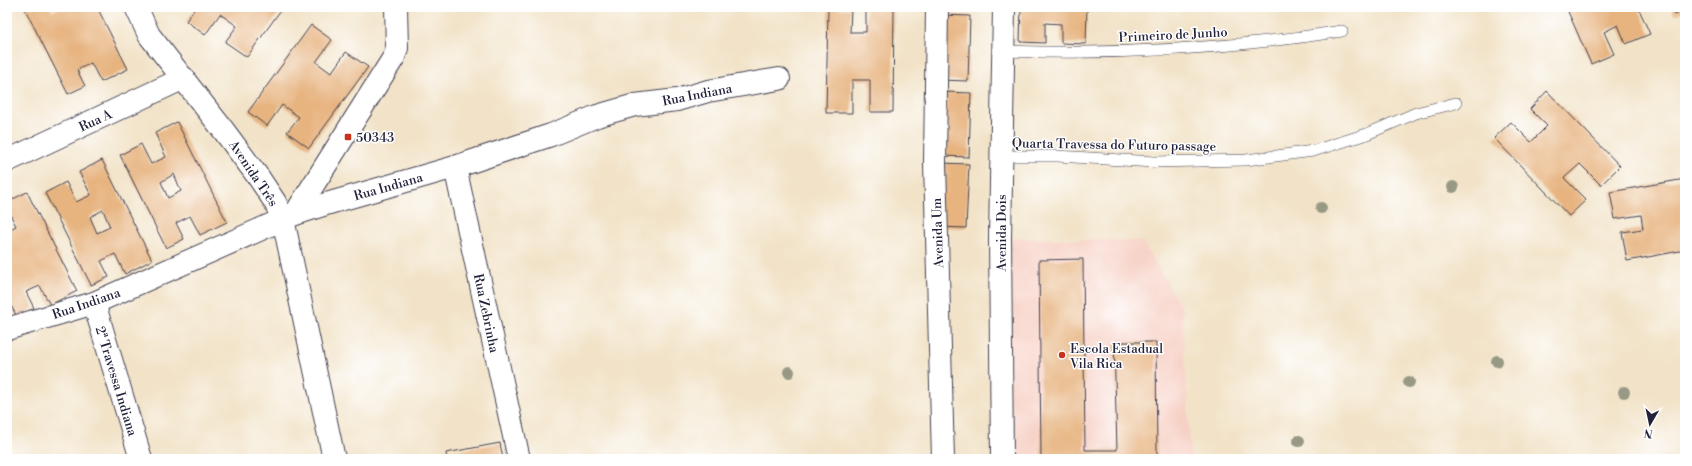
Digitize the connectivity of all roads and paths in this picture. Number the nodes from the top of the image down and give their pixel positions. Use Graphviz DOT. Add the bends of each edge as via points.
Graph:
graph roads {
  1 [pos="136,7"];
  2 [pos="396,7"];
  3 [pos="937,7"];
  4 [pos="1004,7"];
  5 [pos="1342,30"];
  6 [pos="1004,52"];
  7 [pos="184,78"];
  8 [pos="779,79"];
  9 [pos="1456,103"];
  10 [pos="1002,156"];
  11 [pos="7,161"];
  12 [pos="455,168"];
  13 [pos="289,217"];
  14 [pos="94,303"];
  15 [pos="7,329"];
  16 [pos="141,459"];
  17 [pos="334,459"];
  18 [pos="519,459"];
  19 [pos="943,459"];
  20 [pos="1002,459"];
  1 -- 7 [label="street, Avenida Três" via="149,35"];
  2 -- 13 [label="street, Avenida Três" via="397,48 394,57"];
  3 -- 19 [label="street, Avenida Um" via="935,163"];
  4 -- 6 [label="street, Avenida Dois"];
  5 -- 6 [label="lane, Primeiro de Junho" via="1252,43 1180,49"];
  6 -- 10 [label="street, Avenida Dois"];
  7 -- 11 [label="street, Rua A"];
  7 -- 13 [label="street, Avenida Três" via="260,178 275,202"];
  8 -- 12 [label="street, Rua Indiana" via="708,91 678,100 635,105 597,116 551,135"];
  9 -- 10 [label="lane, Quarta Travessa do Futuro passage" via="1416,113 1367,134 1313,152 1246,160 1154,162 1057,156"];
  10 -- 20 [label="street, Avenida Dois"];
  12 -- 13 [label="street, Rua Indiana"];
  12 -- 18 [label="street, Rua Zebrinha"];
  13 -- 14 [label="street, Rua Indiana"];
  13 -- 17 [label="street, Avenida Três"];
  14 -- 15 [label="street, Rua Indiana"];
  14 -- 16 [label="street, 2ª Travessa Indiana"];
}
